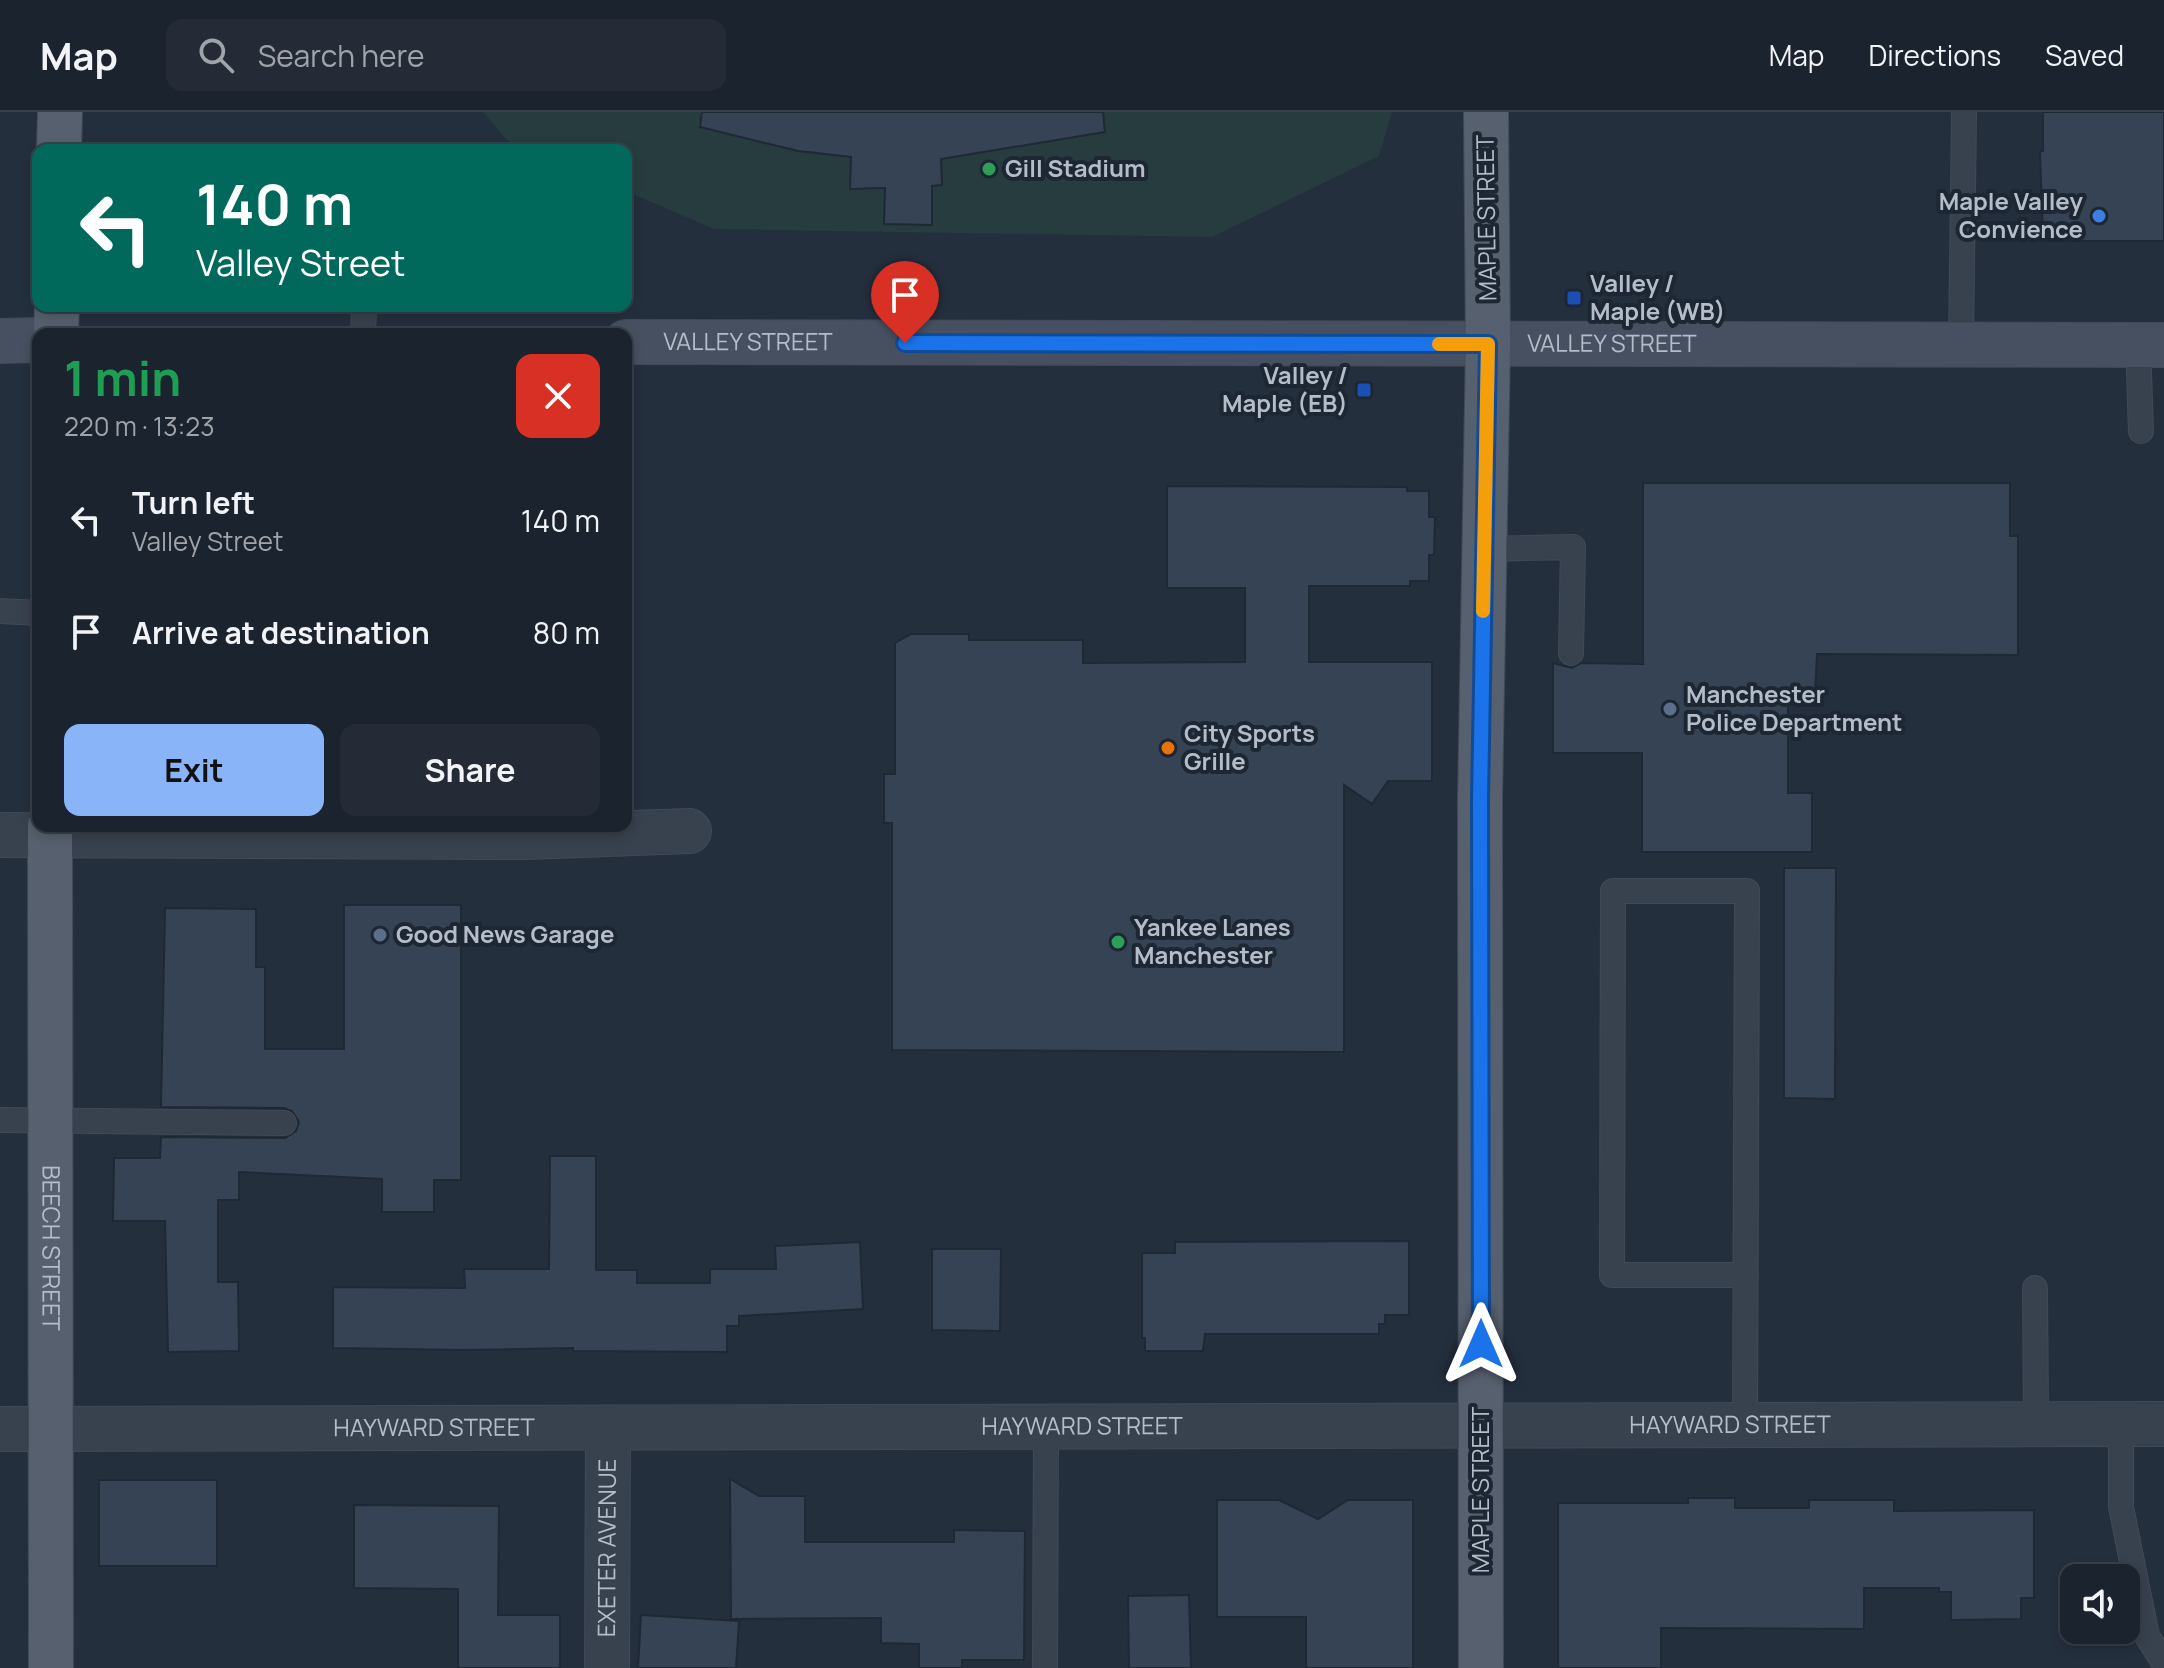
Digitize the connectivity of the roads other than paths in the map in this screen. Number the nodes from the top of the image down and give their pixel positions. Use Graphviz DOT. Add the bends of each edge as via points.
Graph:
graph roads {
  1 [pos="60,112"];
  2 [pos="1486,112"];
  3 [pos="1964,112"];
  4 [pos="59,144"];
  5 [pos="32,340"];
  6 [pos="0,341"];
  7 [pos="632,342"];
  8 [pos="1488,344"];
  9 [pos="2151,344"];
  10 [pos="1961,345"];
  11 [pos="2141,431"];
  12 [pos="1484,549"];
  13 [pos="0,611"];
  14 [pos="32,613"];
  15 [pos="1571,653"];
  16 [pos="689,831"];
  17 [pos="32,832"];
  18 [pos="50,832"];
  19 [pos="186,832"];
  20 [pos="0,835"];
  21 [pos="0,1120"];
  22 [pos="50,1120"];
  23 [pos="284,1123"];
  24 [pos="1746,1275"];
  25 [pos="2035,1288"];
  26 [pos="2164,1424"];
  27 [pos="2036,1425"];
  28 [pos="2121,1425"];
  29 [pos="1046,1426"];
  30 [pos="1482,1426"];
  31 [pos="1745,1426"];
  32 [pos="608,1428"];
  33 [pos="0,1429"];
  34 [pos="50,1429"];
  35 [pos="2164,1663"];
  36 [pos="51,1668"];
  37 [pos="607,1668"];
  38 [pos="1045,1668"];
  39 [pos="1481,1668"];
  1 -- 4 [label="main road"];
  2 -- 8 [label="main road, MAPLE STREET"];
  3 -- 10 [label="lane"];
  5 -- 6 [label="main road"];
  7 -- 8 [label="main road, VALLEY STREET"];
  8 -- 10 [label="main road, VALLEY STREET"];
  8 -- 12 [label="main road, MAPLE STREET"];
  9 -- 10 [label="main road, VALLEY STREET"];
  9 -- 11 [label="lane"];
  12 -- 15 [label="lane" via="1573,547"];
  12 -- 30 [label="main road, MAPLE STREET"];
  13 -- 14 [label="lane"];
  16 -- 19 [label="street" via="525,837"];
  17 -- 20 [label="street"];
  18 -- 22 [label="main road, BEECH STREET"];
  21 -- 22 [label="lane"];
  22 -- 23 [label="lane"];
  22 -- 34 [label="main road, BEECH STREET"];
  24 -- 24 [label="lane" via="1747,891 1613,891 1612,1275"];
  24 -- 31 [label="lane"];
  25 -- 27 [label="lane"];
  26 -- 28 [label="street, HAYWARD STREET"];
  27 -- 28 [label="street, HAYWARD STREET"];
  27 -- 31 [label="street, HAYWARD STREET"];
  28 -- 35 [label="lane" via="2121,1507 2147,1636"];
  29 -- 30 [label="street, HAYWARD STREET"];
  29 -- 32 [label="street, HAYWARD STREET"];
  29 -- 38 [label="lane"];
  30 -- 31 [label="street, HAYWARD STREET"];
  30 -- 39 [label="main road, MAPLE STREET"];
  32 -- 34 [label="street, HAYWARD STREET"];
  32 -- 37 [label="street, EXETER AVENUE"];
  33 -- 34 [label="street, HAYWARD STREET"];
  34 -- 36 [label="main road, BEECH STREET"];
}
